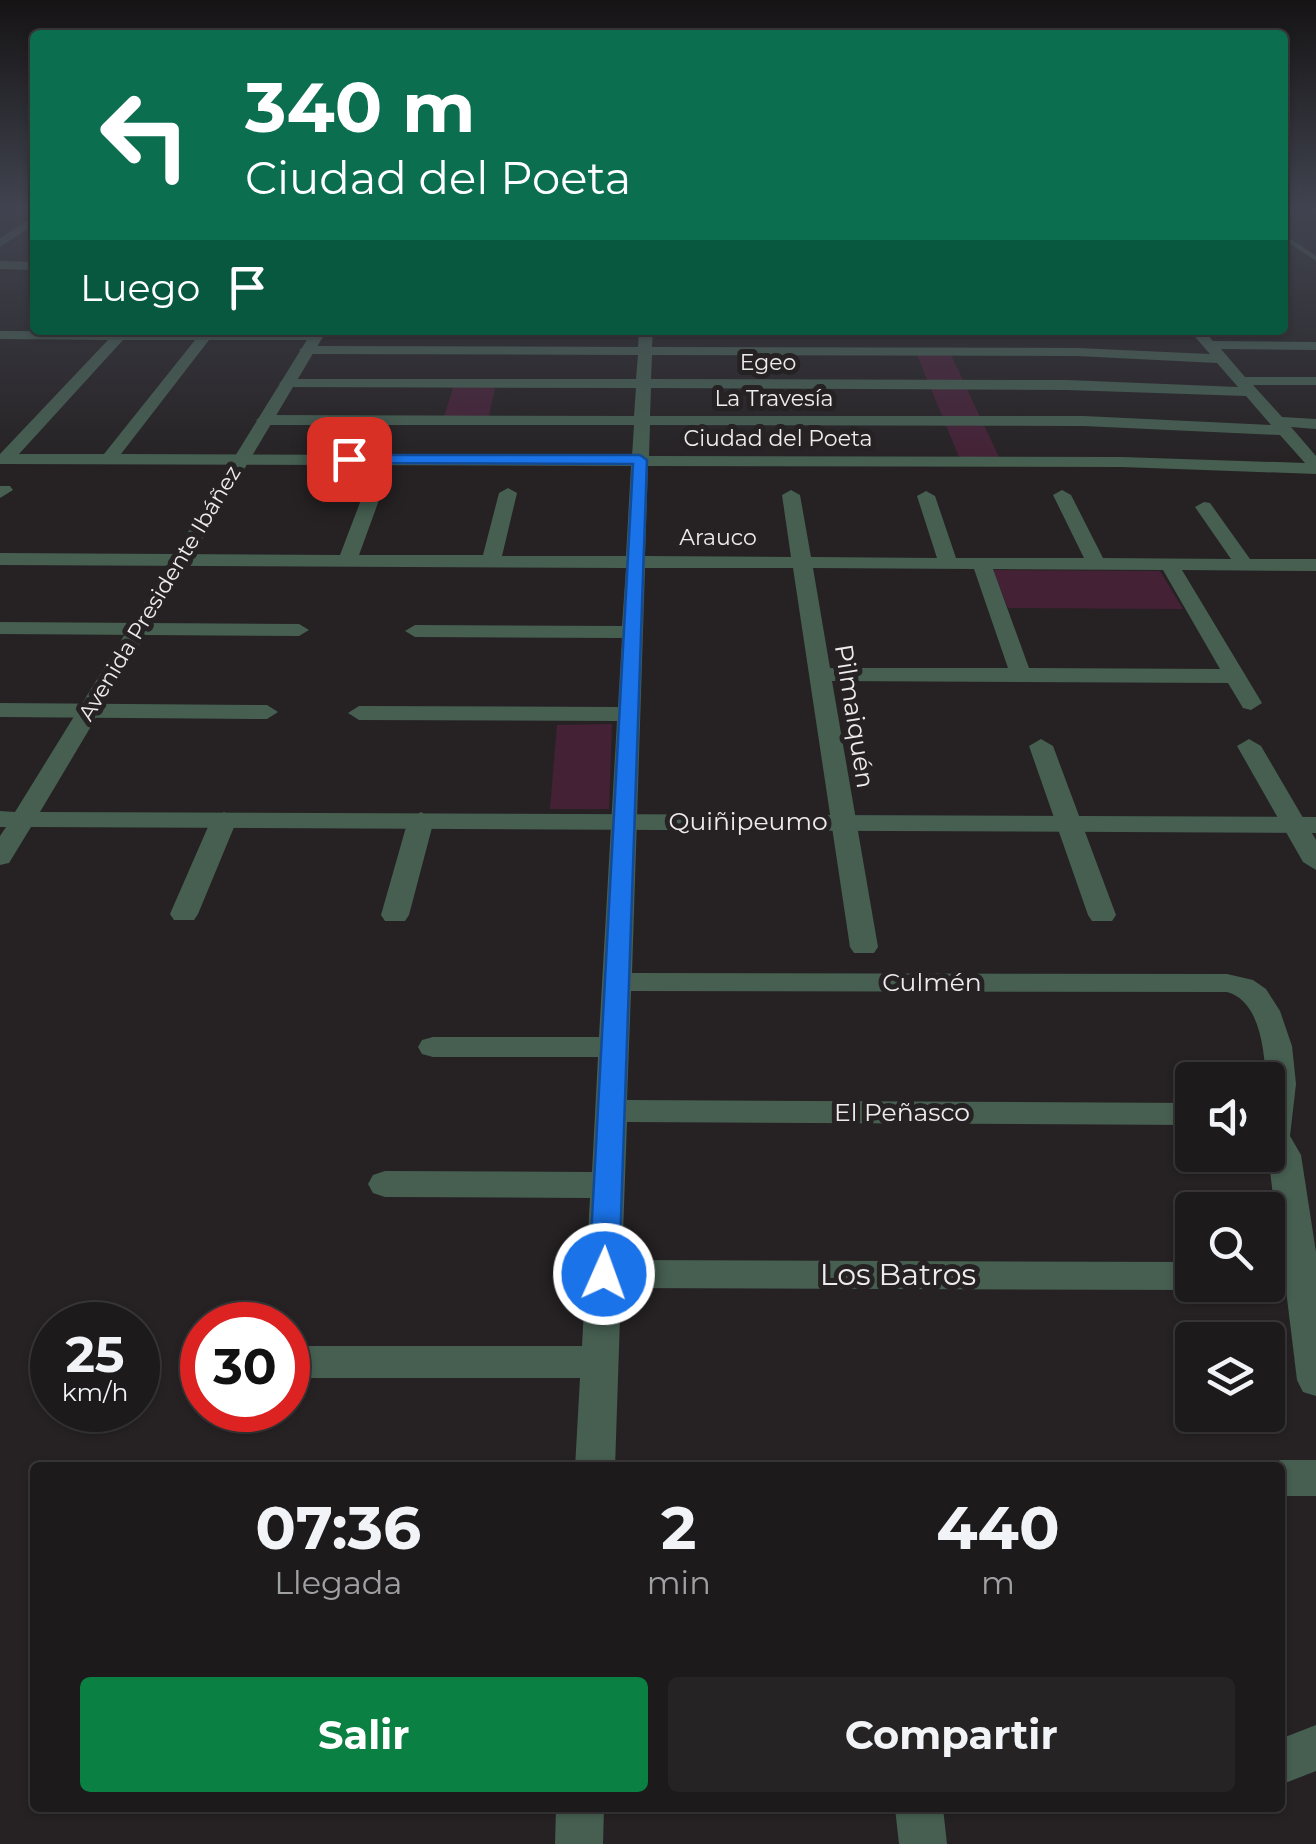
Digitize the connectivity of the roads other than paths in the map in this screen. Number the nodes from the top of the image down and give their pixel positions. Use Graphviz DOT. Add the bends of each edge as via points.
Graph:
graph roads {
  1 [pos="30,331"];
  2 [pos="0,335"];
  3 [pos="120,335"];
  4 [pos="421,335"];
  5 [pos="554,335"];
  6 [pos="756,335"];
  7 [pos="852,335"];
  8 [pos="947,335"];
  9 [pos="1045,335"];
  10 [pos="1200,335"];
  11 [pos="206,336"];
  12 [pos="314,338"];
  13 [pos="646,341"];
  14 [pos="13,346"];
  15 [pos="1210,346"];
  16 [pos="1316,346"];
  17 [pos="415,350"];
  18 [pos="551,351"];
  19 [pos="760,351"];
  20 [pos="857,351"];
  21 [pos="956,352"];
  22 [pos="1056,352"];
  23 [pos="1222,360"];
  24 [pos="1316,382"];
  25 [pos="286,384"];
  26 [pos="644,384"];
  27 [pos="1246,386"];
  28 [pos="264,420"];
  29 [pos="642,420"];
  30 [pos="1316,424"];
  31 [pos="1281,426"];
  32 [pos="2,459"];
  33 [pos="109,459"];
  34 [pos="240,459"];
  35 [pos="640,460"];
  36 [pos="1316,468"];
  37 [pos="373,492"];
  38 [pos="508,493"];
  39 [pos="792,495"];
  40 [pos="1062,495"];
  41 [pos="926,496"];
  42 [pos="1204,508"];
  43 [pos="181,558"];
  44 [pos="0,559"];
  45 [pos="348,559"];
  46 [pos="491,560"];
  47 [pos="636,561"];
  48 [pos="802,562"];
  49 [pos="948,563"];
  50 [pos="981,563"];
  51 [pos="1096,564"];
  52 [pos="1169,564"];
  53 [pos="1244,564"];
  54 [pos="1316,564"];
  55 [pos="0,628"];
  56 [pos="138,629"];
  57 [pos="299,630"];
  58 [pos="415,631"];
  59 [pos="633,632"];
  60 [pos="820,674"];
  61 [pos="1022,675"];
  62 [pos="1235,676"];
  63 [pos="1251,703"];
  64 [pos="0,710"];
  65 [pos="89,710"];
  66 [pos="266,712"];
  67 [pos="358,713"];
  68 [pos="629,714"];
  69 [pos="1041,746"];
  70 [pos="1249,746"];
  71 [pos="12,819"];
  72 [pos="224,820"];
  73 [pos="421,820"];
  74 [pos="624,820"];
  75 [pos="844,822"];
  76 [pos="1069,823"];
  77 [pos="1305,825"];
  78 [pos="0,857"];
  79 [pos="1316,862"];
  80 [pos="184,914"];
  81 [pos="395,914"];
  82 [pos="1102,915"];
  83 [pos="864,946"];
  84 [pos="617,982"];
  85 [pos="433,1047"];
  86 [pos="614,1047"];
  87 [pos="1277,1062"];
  88 [pos="611,1110"];
  89 [pos="1175,1114"];
  90 [pos="1285,1155"];
  91 [pos="385,1184"];
  92 [pos="608,1186"];
  93 [pos="604,1274"];
  94 [pos="1175,1276"];
  95 [pos="1285,1276"];
  96 [pos="1304,1276"];
  97 [pos="310,1362"];
  98 [pos="600,1362"];
  99 [pos="1316,1380"];
  100 [pos="595,1462"];
  101 [pos="1285,1478"];
  102 [pos="1316,1478"];
  103 [pos="1316,1748"];
  104 [pos="1285,1760"];
  105 [pos="580,1812"];
  106 [pos="919,1812"];
  107 [pos="578,1844"];
  108 [pos="923,1844"];
  1 -- 2 [label="street"];
  1 -- 14 [label="street"];
  3 -- 11 [label="street"];
  3 -- 32 [label="street"];
  4 -- 17 [label="street"];
  5 -- 18 [label="street"];
  6 -- 19 [label="street"];
  7 -- 20 [label="street"];
  8 -- 21 [label="street"];
  9 -- 22 [label="street"];
  10 -- 15 [label="street"];
  11 -- 12 [label="street"];
  11 -- 33 [label="street"];
  12 -- 17 [label="street"];
  12 -- 25 [label="street, Avenida Presidente Ibáñez"];
  13 -- 18 [label="street"];
  13 -- 19 [label="street"];
  13 -- 26 [label="street"];
  15 -- 16 [label="street"];
  15 -- 23 [label="street"];
  17 -- 18 [label="street"];
  19 -- 20 [label="street"];
  20 -- 21 [label="street"];
  21 -- 22 [label="street"];
  22 -- 23 [label="street"];
  23 -- 27 [label="street"];
  24 -- 27 [label="street, Egeo"];
  25 -- 26 [label="street, Egeo"];
  25 -- 28 [label="street, Avenida Presidente Ibáñez"];
  26 -- 27 [label="street, Egeo"];
  26 -- 29 [label="street"];
  27 -- 31 [label="street"];
  28 -- 29 [label="street, La Travesía"];
  28 -- 34 [label="street, Avenida Presidente Ibáñez"];
  29 -- 31 [label="street, La Travesía"];
  29 -- 35 [label="street"];
  30 -- 31 [label="street, La Travesía"];
  31 -- 36 [label="street"];
  32 -- 33 [label="street, Ciudad del Poeta"];
  33 -- 34 [label="street, Ciudad del Poeta"];
  34 -- 35 [label="street, Ciudad del Poeta"];
  34 -- 43 [label="street, Avenida Presidente Ibáñez"];
  35 -- 36 [label="street, Ciudad del Poeta"];
  35 -- 47 [label="street"];
  37 -- 45 [label="street"];
  38 -- 46 [label="street"];
  39 -- 48 [label="street, Pilmaiquén"];
  40 -- 51 [label="street"];
  41 -- 49 [label="street"];
  42 -- 53 [label="street"];
  43 -- 44 [label="street, Arauco"];
  43 -- 45 [label="street, Arauco"];
  43 -- 56 [label="street, Avenida Presidente Ibáñez"];
  45 -- 46 [label="street, Arauco"];
  46 -- 47 [label="street, Arauco"];
  47 -- 48 [label="street, Arauco"];
  47 -- 59 [label="street"];
  48 -- 49 [label="street, Arauco"];
  48 -- 60 [label="street, Pilmaiquén"];
  49 -- 50 [label="street, Arauco"];
  50 -- 51 [label="street, Arauco"];
  50 -- 61 [label="street"];
  51 -- 52 [label="street, Arauco"];
  52 -- 53 [label="street, Arauco"];
  52 -- 62 [label="street"];
  53 -- 54 [label="street, Arauco"];
  55 -- 56 [label="street"];
  56 -- 57 [label="street"];
  56 -- 65 [label="street, Avenida Presidente Ibáñez"];
  58 -- 59 [label="street"];
  59 -- 68 [label="street"];
  60 -- 61 [label="street"];
  60 -- 75 [label="street, Pilmaiquén"];
  61 -- 62 [label="street"];
  62 -- 63 [label="street"];
  64 -- 65 [label="street"];
  65 -- 66 [label="street"];
  65 -- 71 [label="street, Avenida Presidente Ibáñez"];
  67 -- 68 [label="street"];
  68 -- 74 [label="street"];
  69 -- 76 [label="street"];
  70 -- 77 [label="street"];
  71 -- 72 [label="street, Quiñipeumo"];
  71 -- 78 [label="street, Avenida Presidente Ibáñez"];
  72 -- 73 [label="street, Quiñipeumo"];
  72 -- 80 [label="street"];
  73 -- 74 [label="street, Quiñipeumo"];
  73 -- 81 [label="street"];
  74 -- 75 [label="street, Quiñipeumo"];
  74 -- 84 [label="street"];
  75 -- 76 [label="street, Quiñipeumo"];
  75 -- 83 [label="street, Pilmaiquén"];
  76 -- 77 [label="street, Quiñipeumo"];
  76 -- 82 [label="street"];
  77 -- 79 [label="street"];
  84 -- 86 [label="street"];
  84 -- 87 [label="street, Culmén" via="1227,983 1256,996"];
  85 -- 86 [label="street"];
  86 -- 88 [label="street"];
  88 -- 89 [label="street, El Peñasco"];
  88 -- 92 [label="street"];
  90 -- 96 [label="street"];
  91 -- 92 [label="street"];
  92 -- 93 [label="street"];
  93 -- 94 [label="street, Los Batros"];
  93 -- 98 [label="street"];
  95 -- 96 [label="street"];
  96 -- 99 [label="street"];
  97 -- 98 [label="street"];
  98 -- 100 [label="street"];
  101 -- 102 [label="street"];
  103 -- 104 [label="street"];
  105 -- 107 [label="street"];
  106 -- 108 [label="street"];
}
